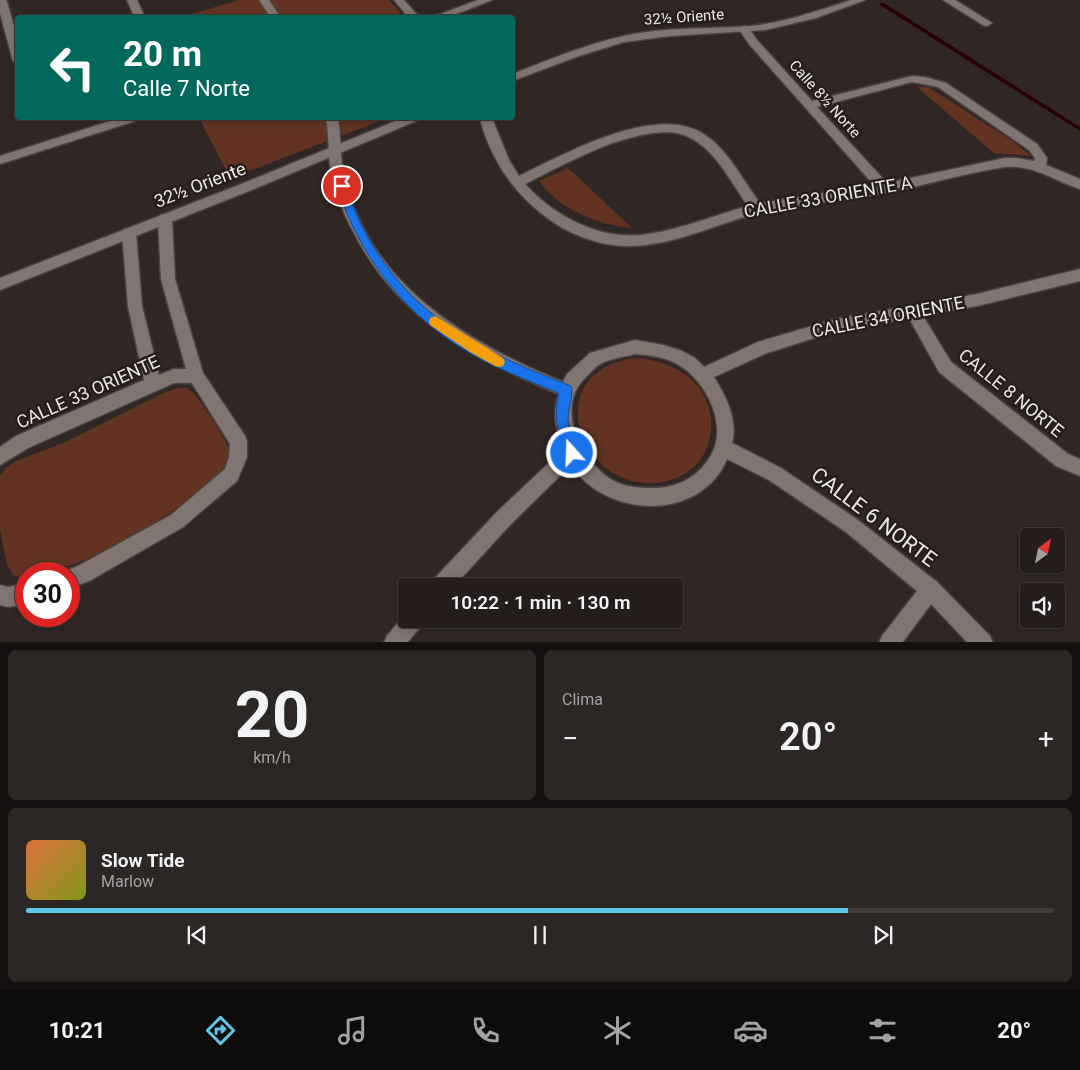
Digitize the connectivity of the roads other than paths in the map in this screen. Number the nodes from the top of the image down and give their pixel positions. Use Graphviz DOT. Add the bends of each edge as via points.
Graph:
graph roads {
  1 [pos="132,0"];
  2 [pos="264,0"];
  3 [pos="399,0"];
  4 [pos="487,0"];
  5 [pos="860,0"];
  6 [pos="948,0"];
  7 [pos="5,2"];
  8 [pos="139,15"];
  9 [pos="274,15"];
  10 [pos="412,15"];
  11 [pos="444,15"];
  12 [pos="987,23"];
  13 [pos="744,29"];
  14 [pos="15,47"];
  15 [pos="515,77"];
  16 [pos="809,105"];
  17 [pos="125,120"];
  18 [pos="332,120"];
  19 [pos="407,120"];
  20 [pos="487,120"];
  21 [pos="337,150"];
  22 [pos="0,160"];
  23 [pos="1040,167"];
  24 [pos="517,182"];
  25 [pos="1080,184"];
  26 [pos="884,188"];
  27 [pos="756,208"];
  28 [pos="165,219"];
  29 [pos="129,233"];
  30 [pos="1080,276"];
  31 [pos="0,284"];
  32 [pos="913,312"];
  33 [pos="702,374"];
  34 [pos="196,376"];
  35 [pos="153,384"];
  36 [pos="566,390"];
  37 [pos="724,448"];
  38 [pos="572,453"];
  39 [pos="0,457"];
  40 [pos="1080,468"];
  41 [pos="80,575"];
  42 [pos="448,578"];
  43 [pos="930,590"];
  44 [pos="406,628"];
  45 [pos="394,642"];
  46 [pos="889,642"];
  47 [pos="982,642"];
  1 -- 8 [label="street"];
  2 -- 9 [label="street"];
  3 -- 10 [label="street"];
  4 -- 11 [label="street"];
  5 -- 13 [label="street, 32½ Oriente" via="799,20"];
  6 -- 12 [label="street"];
  7 -- 14 [label="street"];
  13 -- 15 [label="street, 32½ Oriente" via="672,32 625,39 591,48"];
  13 -- 16 [label="street, Calle 8½ Norte"];
  16 -- 23 [label="street" via="912,79 930,81 942,85 1033,147 1041,158"];
  16 -- 26 [label="street, Calle 8½ Norte"];
  17 -- 22 [label="street"];
  18 -- 21 [label="street"];
  19 -- 21 [label="street, 32½ Oriente"];
  20 -- 24 [label="street, CALLE 33 ORIENTE A" via="502,159"];
  21 -- 28 [label="street, 32½ Oriente"];
  21 -- 36 [label="street" via="337,169 356,225 396,286 444,329 474,348 502,364"];
  23 -- 25 [label="street, CALLE 33 ORIENTE A"];
  23 -- 26 [label="street, CALLE 33 ORIENTE A" via="1005,162"];
  24 -- 27 [label="street, CALLE 33 ORIENTE A" via="542,207 561,220 618,241 660,237"];
  24 -- 27 [label="street" via="634,133 663,128 683,130 697,135 712,147"];
  26 -- 27 [label="street, CALLE 33 ORIENTE A"];
  28 -- 29 [label="street, 32½ Oriente"];
  28 -- 34 [label="street" via="168,279"];
  29 -- 31 [label="street, 32½ Oriente"];
  29 -- 35 [label="street" via="135,306"];
  30 -- 32 [label="street, CALLE 34 ORIENTE"];
  32 -- 33 [label="street, CALLE 34 ORIENTE" via="799,335"];
  32 -- 40 [label="street, CALLE 8 NORTE" via="945,367 1062,460"];
  33 -- 36 [label="street" via="671,354 653,349 626,348 601,354 587,363"];
  33 -- 37 [label="street" via="720,401 725,416"];
  34 -- 35 [label="street, CALLE 33 ORIENTE" via="174,376"];
  34 -- 41 [label="street" via="238,442 238,457 231,475 177,521"];
  35 -- 39 [label="street, CALLE 33 ORIENTE" via="22,442"];
  36 -- 38 [label="street" via="562,421"];
  37 -- 38 [label="street" via="718,462 702,480 681,494 664,498 628,495 611,489 582,467"];
  37 -- 43 [label="street, CALLE 6 NORTE" via="775,474 852,526"];
  38 -- 42 [label="street" via="522,498"];
  43 -- 46 [label="street"];
  43 -- 47 [label="street, CALLE 6 NORTE"];
  44 -- 45 [label="street"];
}
